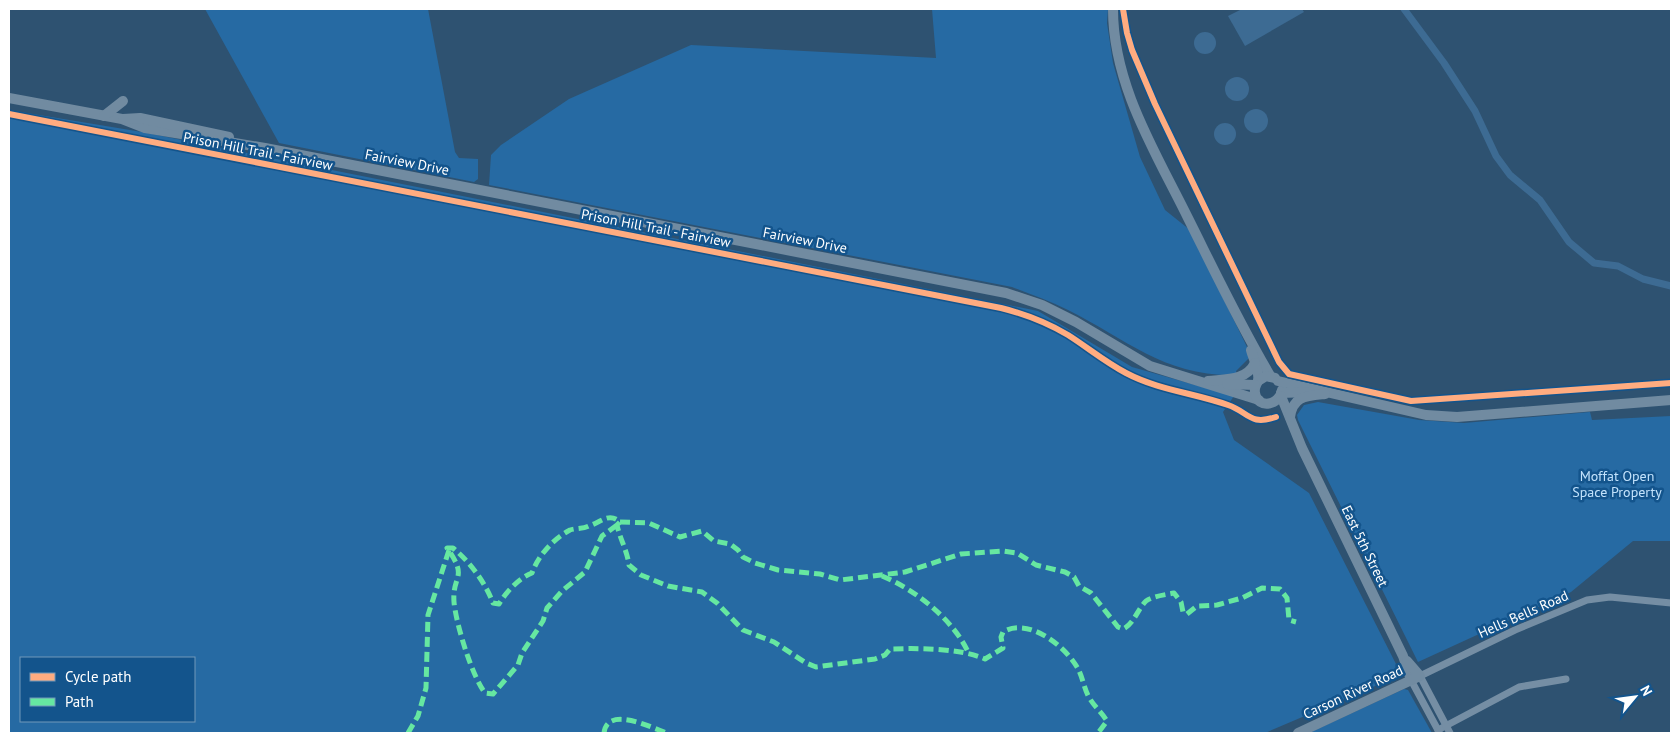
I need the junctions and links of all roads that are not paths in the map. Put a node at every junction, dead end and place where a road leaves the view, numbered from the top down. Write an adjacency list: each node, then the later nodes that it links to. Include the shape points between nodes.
1 (1113, 9): 5 (main road, via 1116,50 1136,112)
2 (9, 98): 4 (main road, Fairview Drive)
3 (123, 101): 4 (main road)
4 (104, 116): 8 (main road, Fairview Drive, via 141,118 236,138 265,148 1006,293 1042,305 1076,322 1150,366)
5 (1247, 336): 6 (main road); 7 (main road)
6 (1255, 363): 8 (main road, via 1249,373 1241,377); 9 (main road)
7 (1275, 379): 9 (main road, via 1264,377); 10 (main road); 11 (main road)
8 (1202, 382): 9 (main road, Fairview Drive); 12 (main road, Fairview Drive)
9 (1256, 383): 12 (main road)
10 (1330, 392): 11 (main road); 13 (main road, via 1426,415 1457,417); 15 (main road, via 1297,401 1292,406)
11 (1281, 395): 14 (main road); 15 (main road, East 5th Street)
12 (1258, 400): 14 (main road)
13 (1671, 400)
14 (1270, 404): 16 (main road, East 5th Street, via 1281,414)
15 (1290, 418): 16 (main road, East 5th Street)
16 (1302, 448): 18 (main road, East 5th Street)
17 (1671, 603): 18 (street, Hells Bells Road, via 1610,597 1588,600 1514,630)
18 (1415, 678): 20 (street, East 5th Street); 21 (street, East 5th Street); 22 (main road, Carson River Road)
19 (1566, 679): 20 (street, via 1519,687)
20 (1446, 726): 21 (street); 23 (street, East 5th Street)
21 (1439, 732)
22 (1298, 733)
23 (1450, 733)

